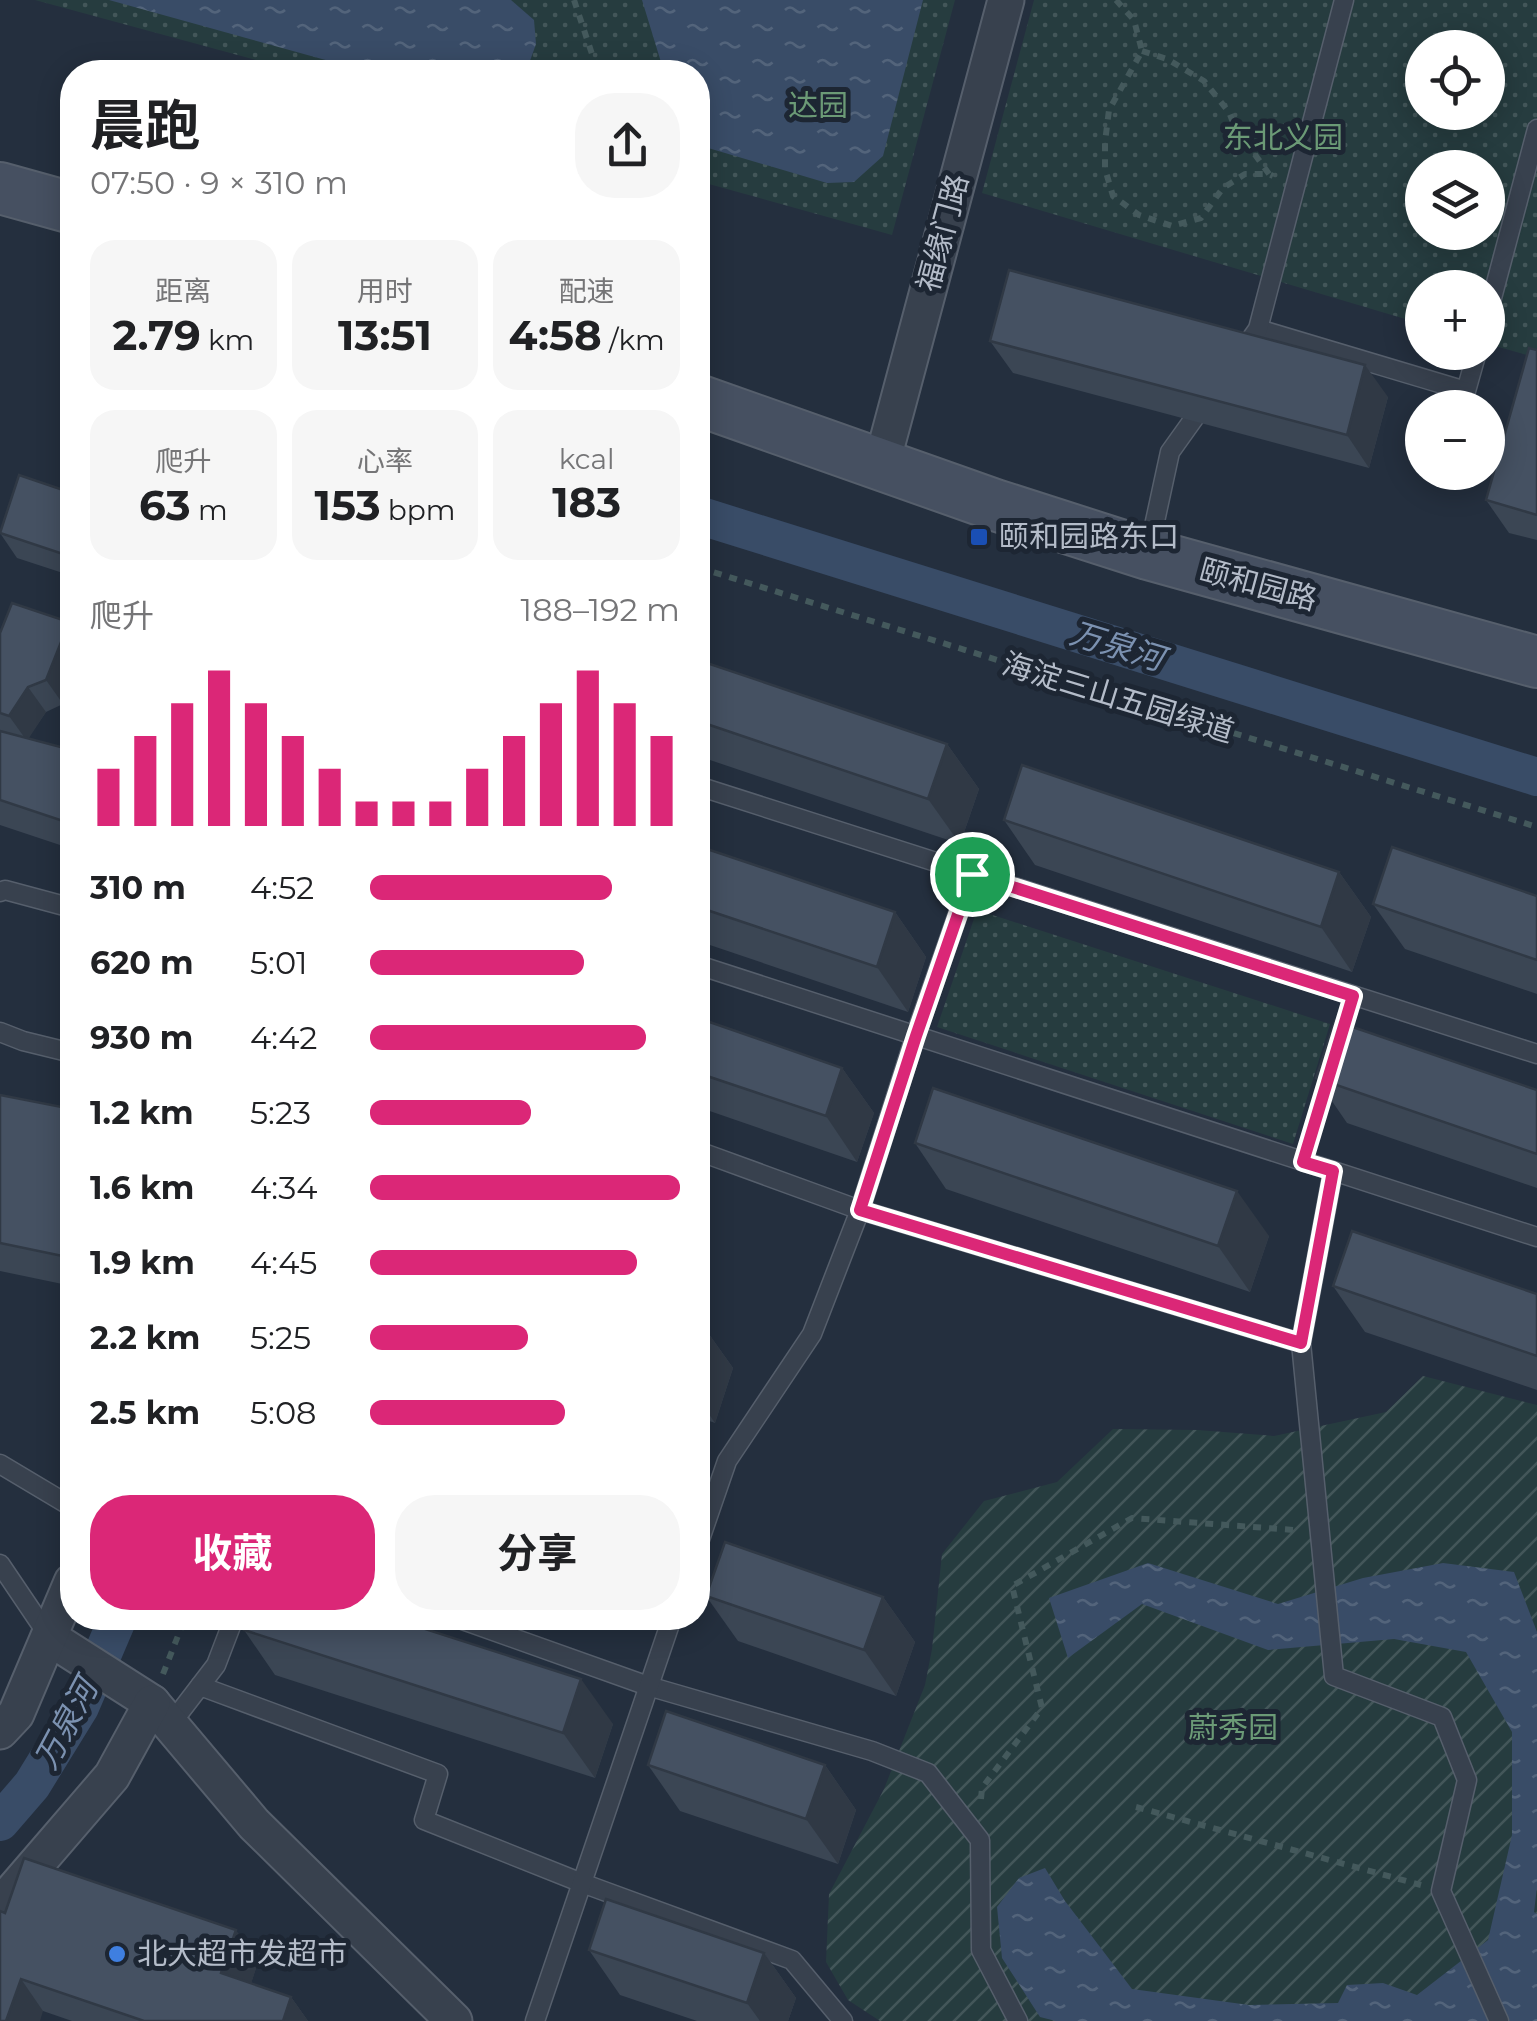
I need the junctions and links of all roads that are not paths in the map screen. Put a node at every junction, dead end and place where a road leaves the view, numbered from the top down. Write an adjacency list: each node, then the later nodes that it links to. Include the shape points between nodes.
1 (1006, 0): 10 (street, 福缘门路)
2 (1344, 0): 7 (lane)
3 (1537, 129): 6 (lane)
4 (0, 188): 5 (main road)
5 (60, 205)
6 (1499, 270)
7 (1258, 329): 8 (lane, via 1466,391); 11 (lane, via 1170,452)
8 (1472, 370)
9 (710, 404): 10 (main road, 颐和园路)
10 (881, 466): 11 (main road, 颐和园路)
11 (1148, 554): 12 (main road, 颐和园路)
12 (1537, 662)
13 (710, 790): 14 (lane)
14 (972, 874): 19 (lane); 21 (lane)
15 (0, 892): 16 (lane)
16 (60, 905)
17 (710, 969): 19 (lane)
18 (0, 1032): 20 (lane)
19 (916, 1036): 23 (lane); 24 (lane)
20 (60, 1050)
21 (1537, 1054)
22 (710, 1155): 24 (lane)
23 (1333, 1171): 25 (lane); 26 (lane)
24 (860, 1210): 26 (lane); 29 (lane, via 812,1334 727,1462)
25 (1537, 1237)
26 (1301, 1343): 48 (lane, via 1334,1676 1442,1717 1466,1780 1441,1891)
27 (0, 1464): 30 (lane)
28 (710, 1490): 29 (lane)
29 (716, 1492): 31 (lane)
30 (60, 1500)
31 (710, 1510)
32 (0, 1564): 37 (lane)
33 (60, 1613): 37 (street)
34 (229, 1630): 38 (lane)
35 (491, 1630): 39 (lane)
36 (668, 1630): 39 (lane)
37 (50, 1638): 40 (street); 41 (street, via 16,1714)
38 (200, 1686): 40 (lane); 42 (lane, via 438,1774 424,1820)
39 (648, 1686): 42 (lane); 47 (lane, via 872,1750 928,1774 980,1840 981,1950)
40 (161, 1714): 43 (street); 44 (street, via 254,1824)
41 (0, 1731)
42 (582, 1883): 45 (lane); 46 (lane, via 792,1960)
43 (0, 1906)
44 (454, 2021)
45 (534, 2021)
46 (844, 2021)
47 (1018, 2021)
48 (1499, 2021)

